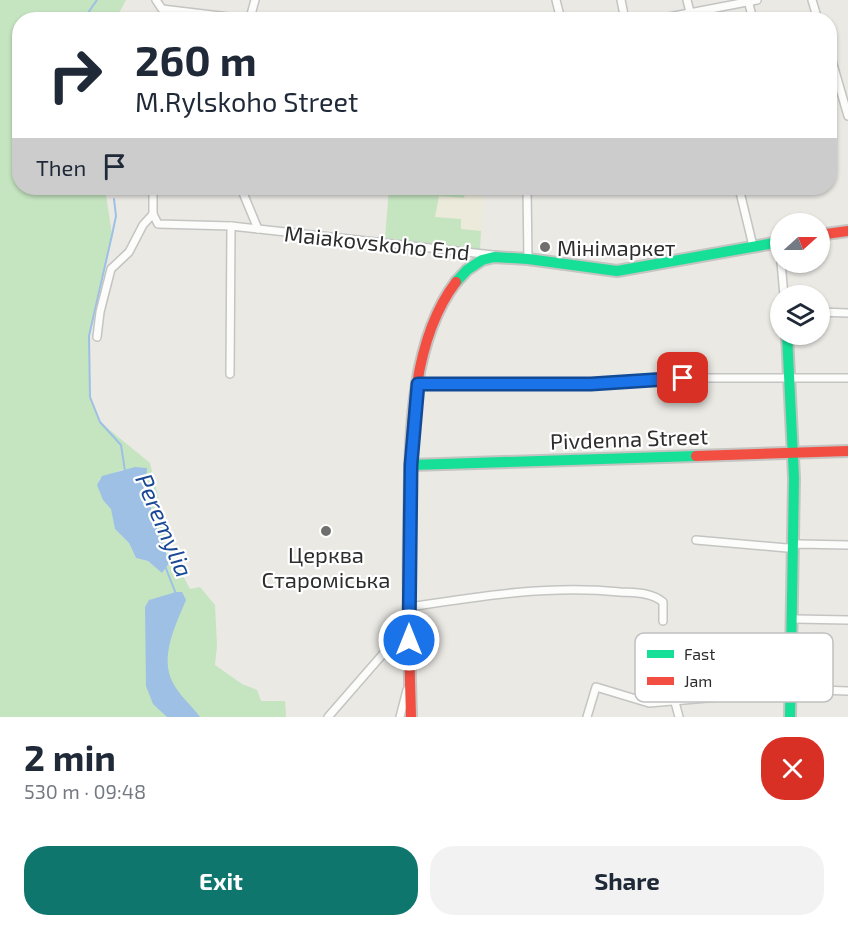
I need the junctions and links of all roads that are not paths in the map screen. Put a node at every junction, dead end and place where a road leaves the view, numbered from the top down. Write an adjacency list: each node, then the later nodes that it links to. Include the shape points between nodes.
1 (156, 0): 4 (street, via 162,9)
2 (757, 0): 3 (street)
3 (748, 1): 5 (street)
4 (189, 12)
5 (706, 12)
6 (837, 78): 7 (street)
7 (848, 116)
8 (153, 195): 12 (street)
9 (244, 195): 14 (street, Maiakovskoho End)
10 (527, 195): 20 (street)
11 (741, 195): 18 (street)
12 (153, 214): 13 (street, Maiakovskoho End, via 158,224); 23 (street, via 129,252 111,269)
13 (231, 226): 14 (street, Maiakovskoho End); 25 (street)
14 (258, 229): 19 (street, Maiakovskoho End)
15 (848, 231): 16 (street)
16 (830, 233)
17 (770, 243): 18 (street)
18 (753, 246): 20 (street, via 617,271)
19 (495, 255): 20 (street); 28 (street, via 464,271 450,289)
20 (528, 260)
21 (830, 312): 22 (street)
22 (848, 313)
23 (97, 337)
24 (788, 345): 27 (street)
25 (230, 374)
26 (848, 378): 27 (street)
27 (791, 379): 28 (street); 29 (street)
28 (418, 384): 31 (street)
29 (793, 451): 30 (street, Pivdenna Street); 31 (street, Pivdenna Street); 33 (street)
30 (848, 451)
31 (411, 465): 35 (street)
32 (696, 540): 33 (street, via 787,548)
33 (794, 545): 34 (street); 36 (street)
34 (848, 545)
35 (409, 607): 38 (street, via 520,591 599,590 655,595 663,602); 39 (street)
36 (795, 619): 37 (street); 40 (street)
37 (848, 620)
38 (663, 621)
39 (409, 624): 41 (street); 48 (street)
40 (794, 633)
41 (410, 673): 49 (street); 50 (street)
42 (848, 691): 43 (street)
43 (833, 692)
44 (635, 701): 51 (street, via 596,687)
45 (639, 702): 46 (street)
46 (675, 702): 52 (street)
47 (791, 702): 53 (street)
48 (328, 717)
49 (400, 717)
50 (411, 717)
51 (587, 717)
52 (679, 717)
53 (790, 717)

